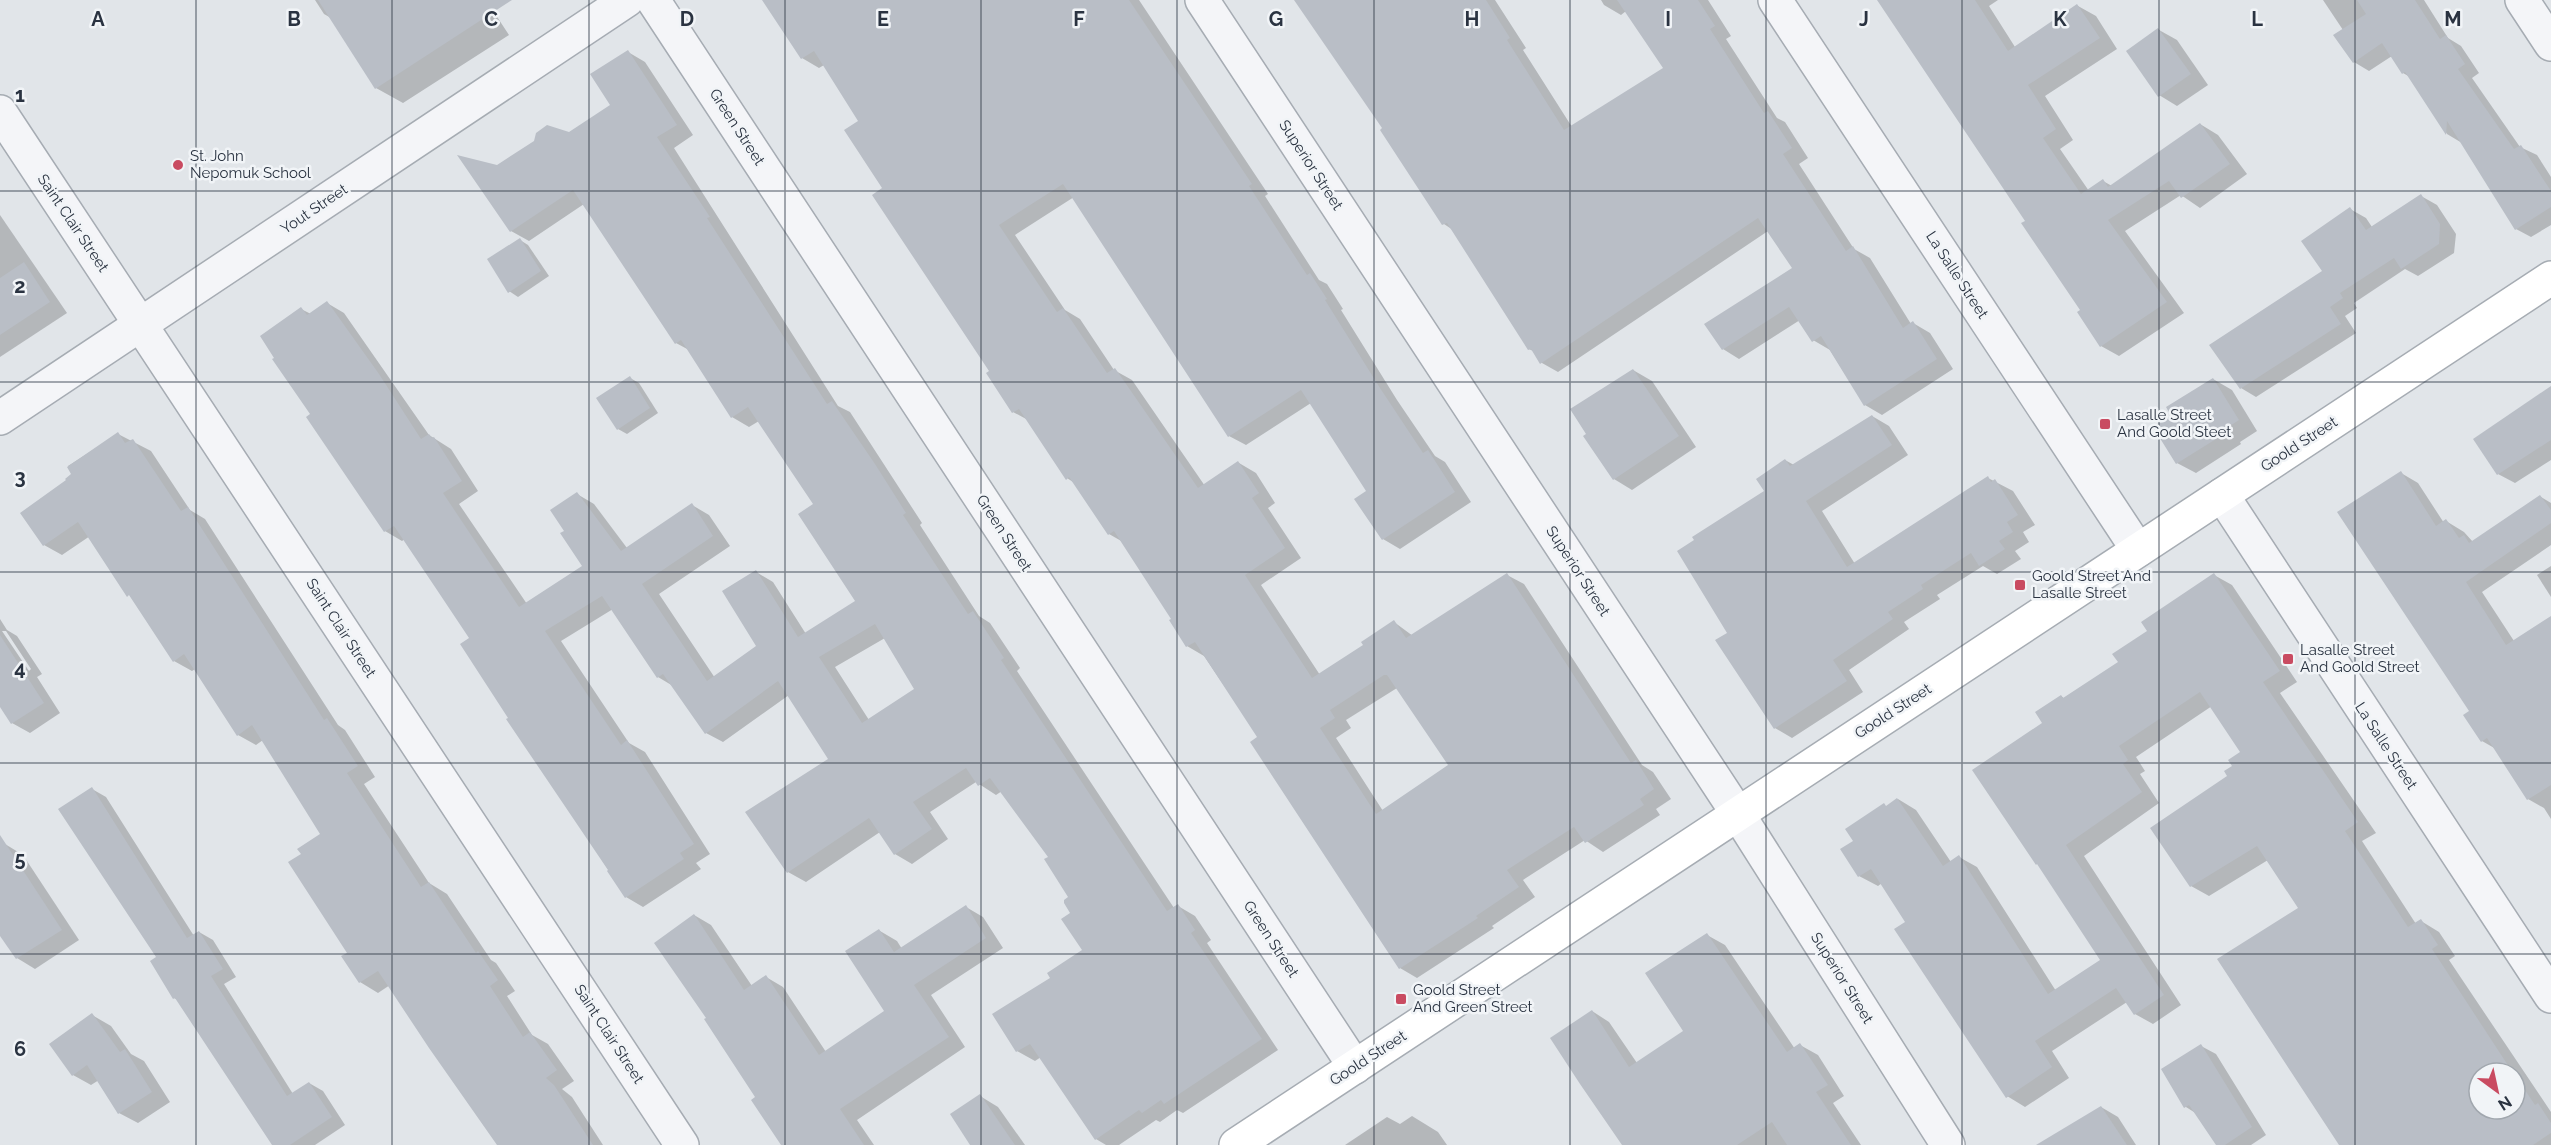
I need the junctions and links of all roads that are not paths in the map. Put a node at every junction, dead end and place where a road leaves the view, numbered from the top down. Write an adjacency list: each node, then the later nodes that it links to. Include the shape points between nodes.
1 (627, 0): 9 (street, Yout Street)
2 (653, 0): 15 (street, Green Street)
3 (1202, 0): 13 (street, Superior Street)
4 (1775, 0): 12 (street, La Salle Street)
5 (2522, 0): 6 (street)
6 (2551, 44)
7 (0, 112): 9 (street, Saint Clair Street)
8 (2551, 278): 11 (street, Goold Street)
9 (141, 324): 10 (street, Yout Street); 16 (street, Saint Clair Street)
10 (0, 418)
11 (2222, 495): 12 (street, Goold Street); 14 (street, La Salle Street)
12 (2138, 550): 13 (street, Goold Street)
13 (1738, 814): 15 (street, Goold Street); 18 (street, Superior Street)
14 (2551, 996)
15 (1355, 1067): 17 (street, Goold Street)
16 (682, 1145)
17 (1236, 1145)
18 (1948, 1145)

